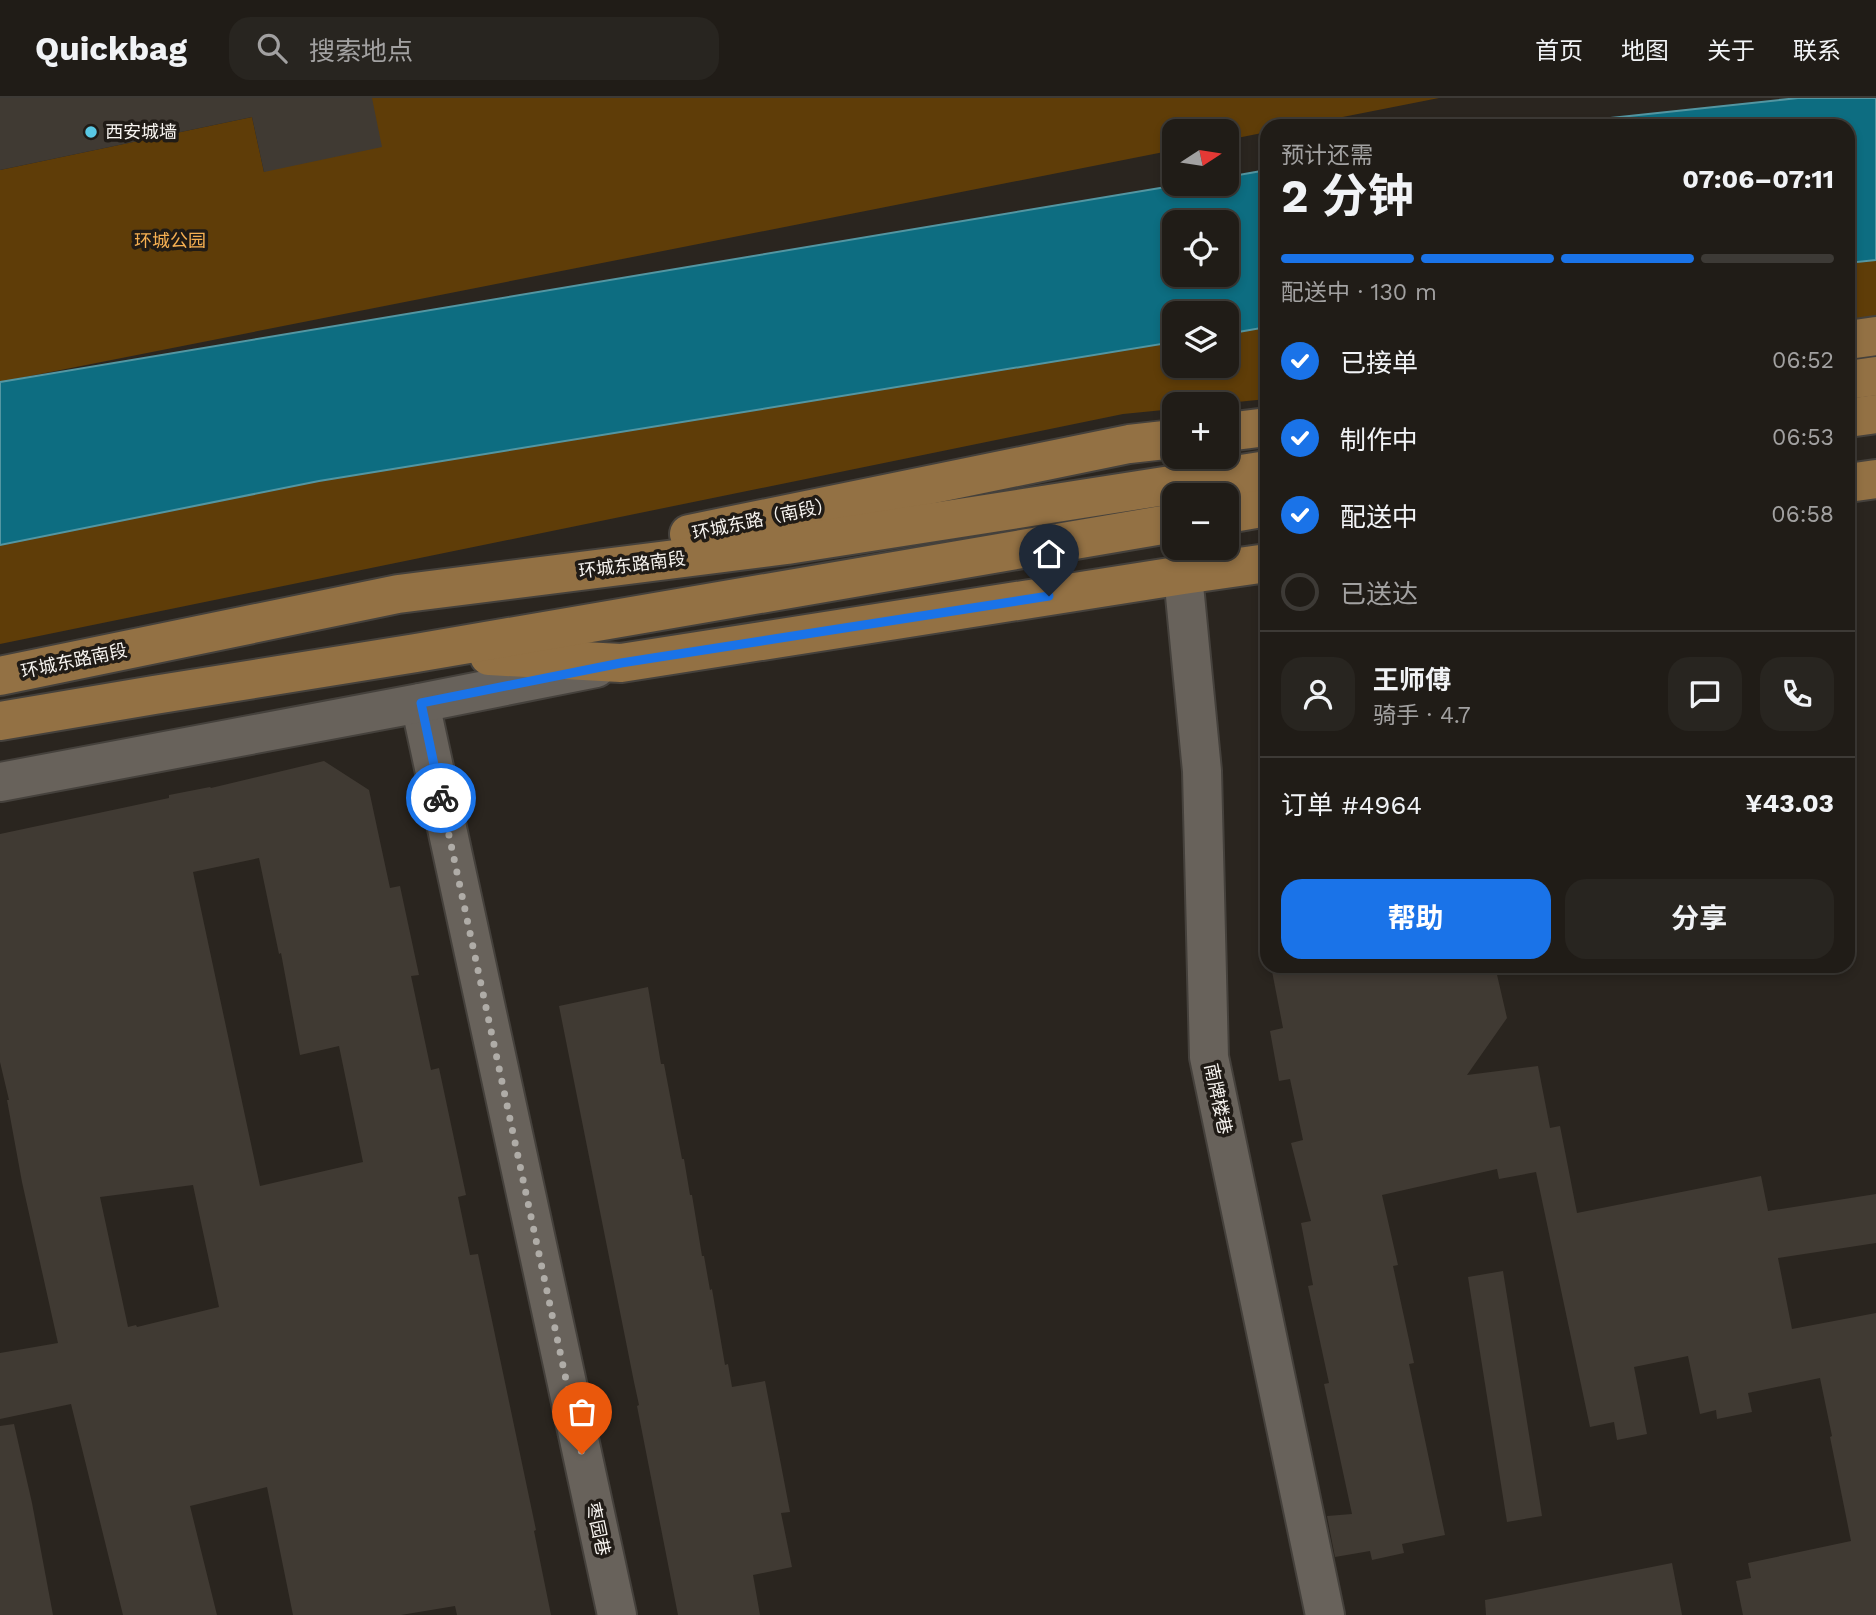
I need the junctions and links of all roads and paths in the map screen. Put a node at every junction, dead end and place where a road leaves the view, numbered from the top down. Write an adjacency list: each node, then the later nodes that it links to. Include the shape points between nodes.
1 (1876, 336): 2 (main road)
2 (1855, 339)
3 (1876, 376): 4 (main road)
4 (1855, 379)
5 (1876, 414): 6 (main road)
6 (1855, 417)
7 (1260, 427): 8 (main road)
8 (1239, 430)
9 (1162, 440): 18 (main road, 环城东路（南段）)
10 (1260, 471): 18 (main road, 环城东路南段, via 787,545)
11 (1876, 479): 12 (main road)
12 (1855, 482)
13 (1260, 509): 14 (main road)
14 (1239, 512)
15 (1162, 525): 19 (main road)
16 (1260, 564): 17 (main road)
17 (1183, 575): 20 (main road); 26 (street, 南牌楼巷, via 1202,771 1209,1057)
18 (398, 594): 21 (main road, 环城东路南段)
19 (416, 653): 20 (main road); 23 (main road)
20 (621, 663): 22 (street)
21 (0, 676)
22 (421, 703): 24 (street); 25 (street, 枣园巷)
23 (0, 721)
24 (0, 782)
25 (617, 1615)
26 (1325, 1615)

